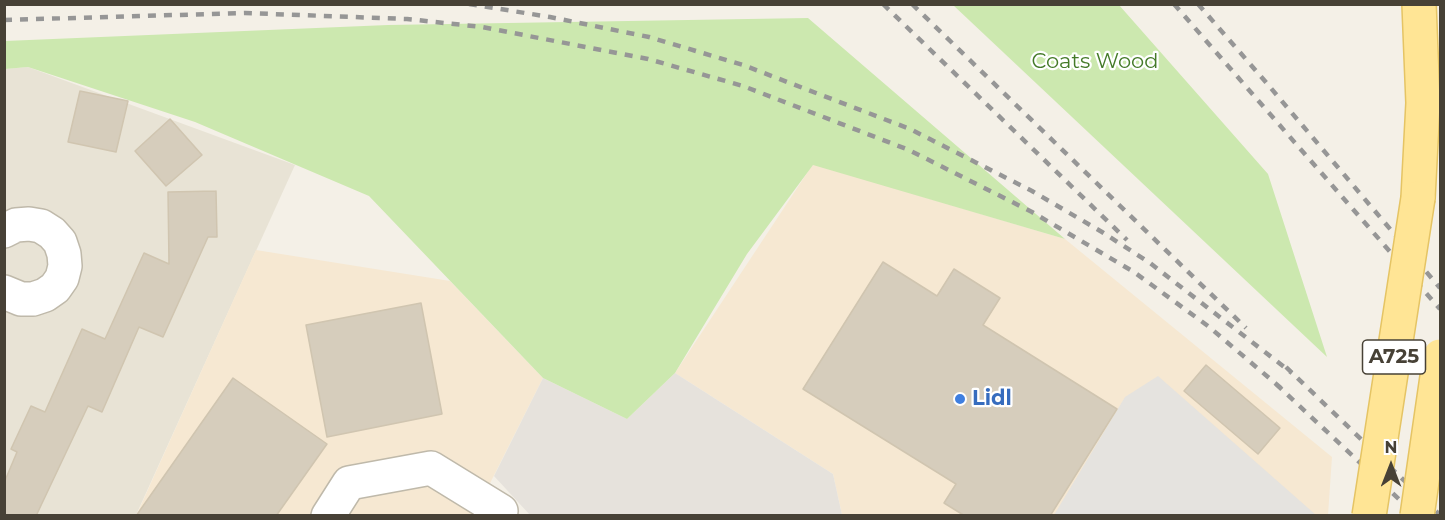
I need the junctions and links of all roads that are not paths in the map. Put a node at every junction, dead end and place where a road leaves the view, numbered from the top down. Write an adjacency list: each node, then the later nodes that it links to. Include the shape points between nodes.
1 (1419, 4): 7 (main road, A725, bridge, via 1423,103 1418,198)
2 (4, 231): 3 (street, via 16,225 41,226 60,242 65,266 62,278 45,296)
3 (6, 298)
4 (1440, 356): 8 (main road, A725, bridge)
5 (328, 516): 6 (street, via 349,483 431,468 501,511)
6 (499, 516)
7 (1369, 516)
8 (1417, 516)

